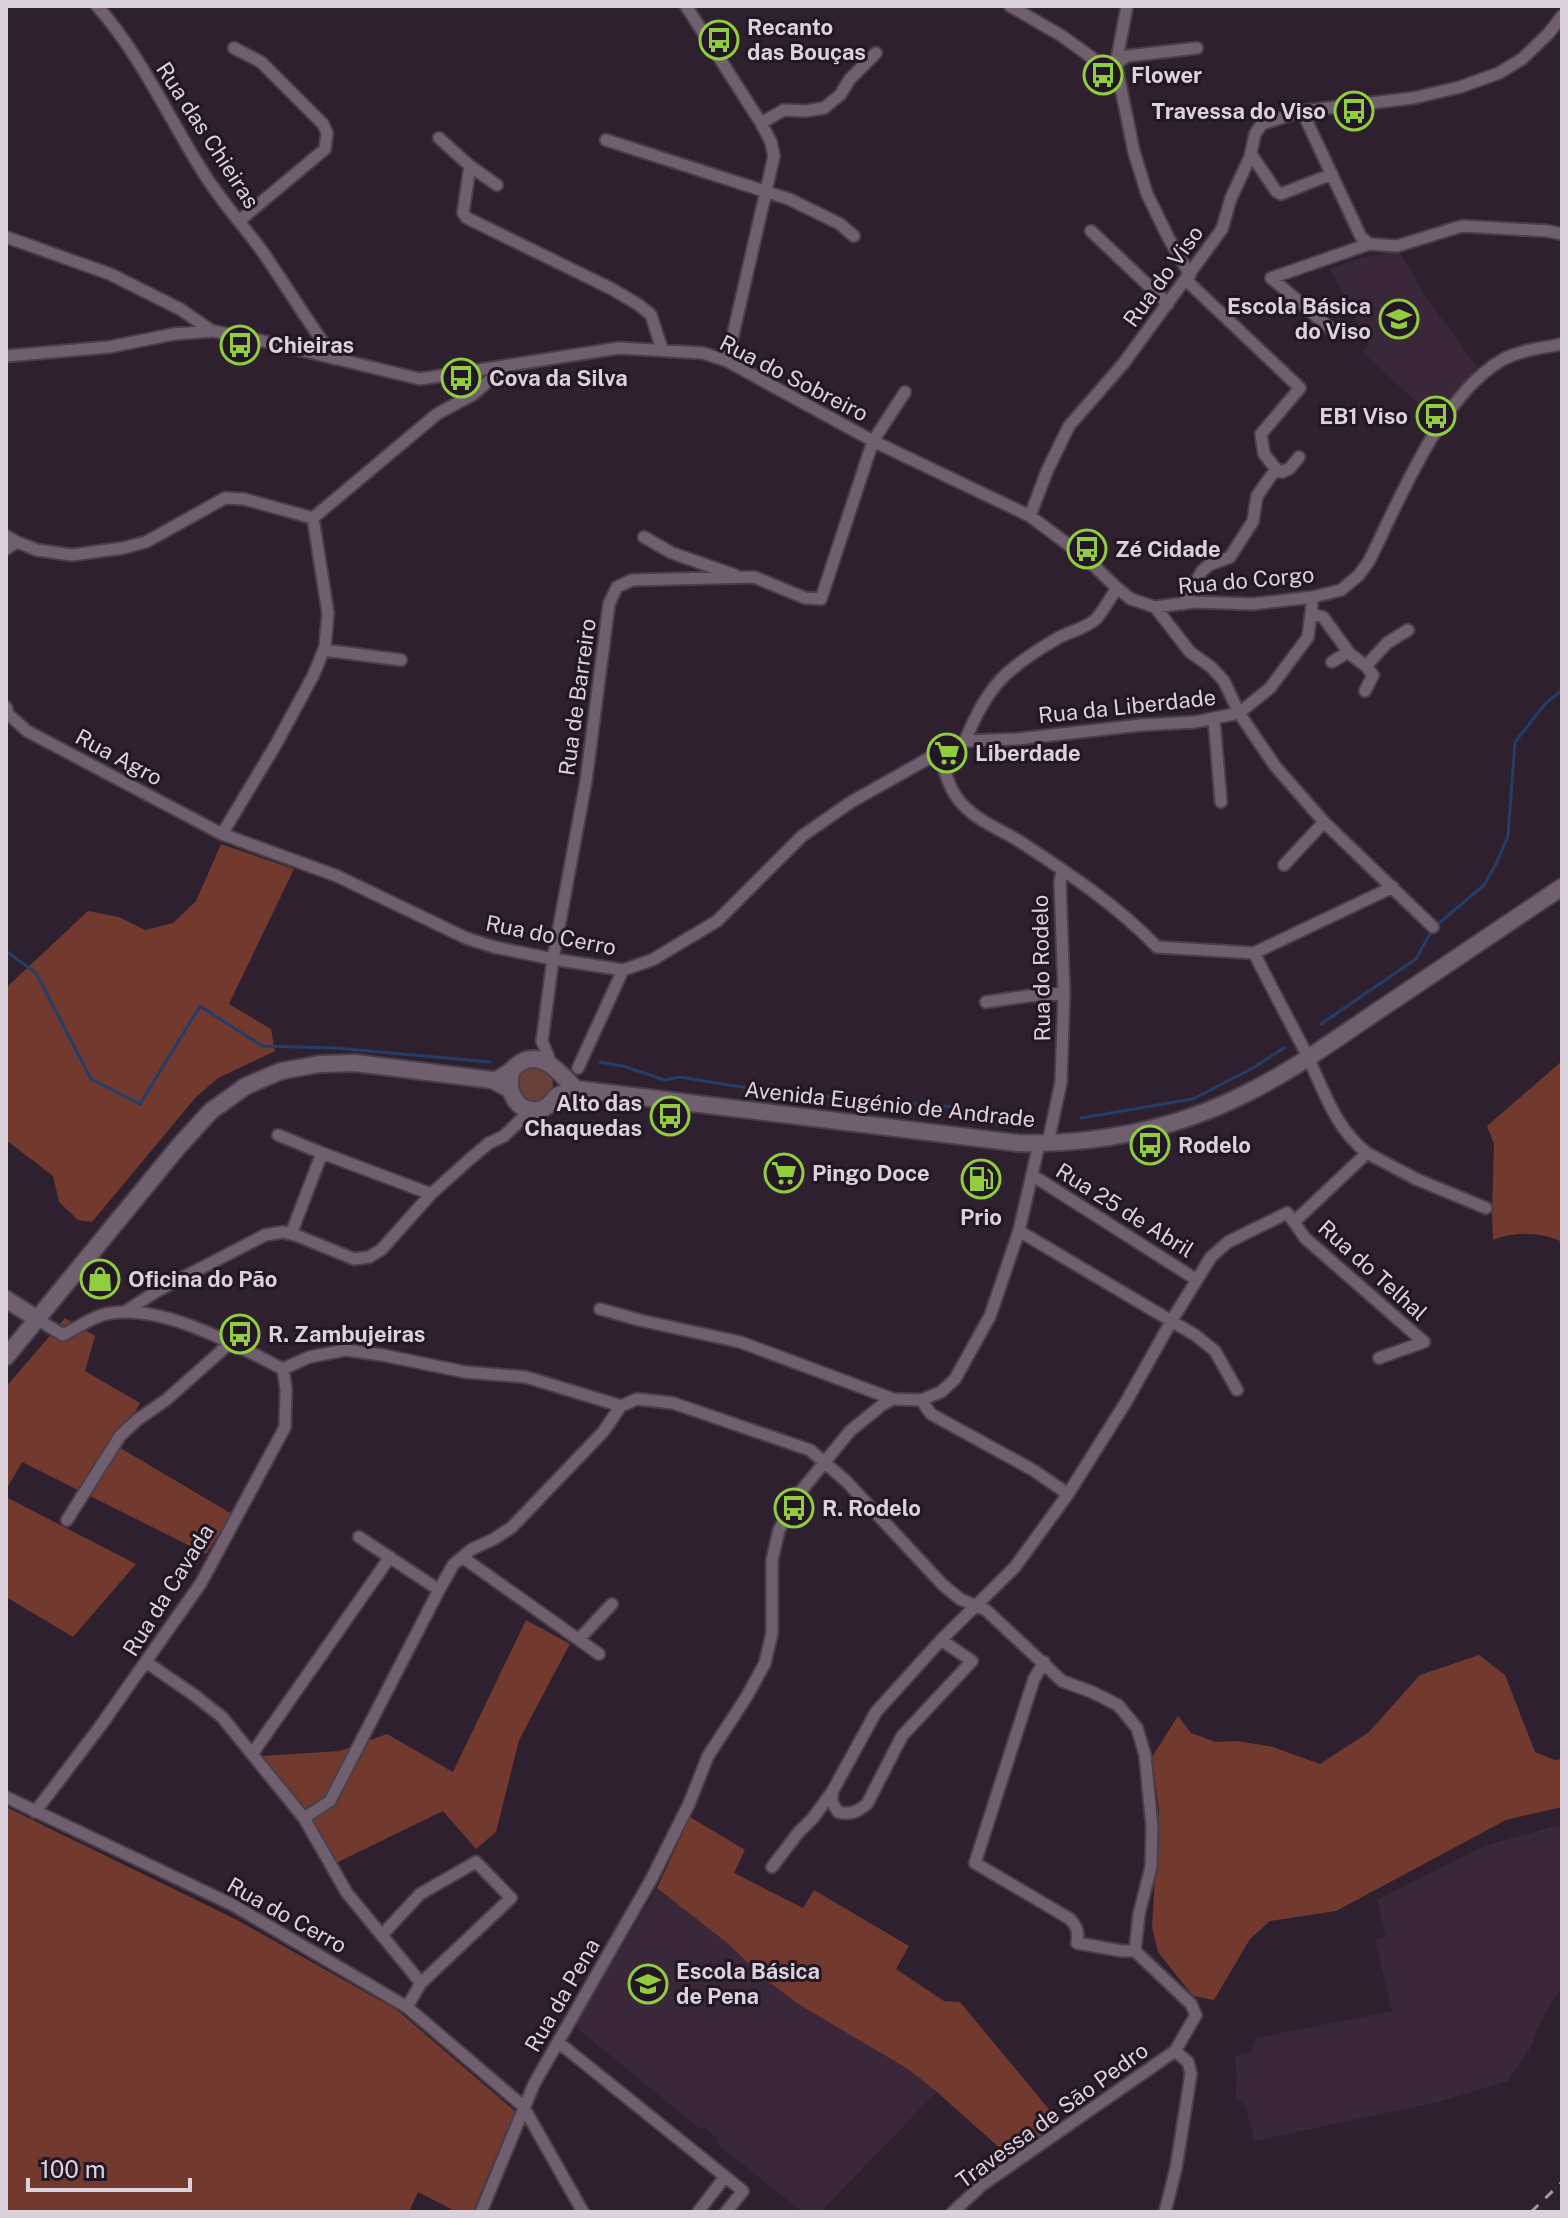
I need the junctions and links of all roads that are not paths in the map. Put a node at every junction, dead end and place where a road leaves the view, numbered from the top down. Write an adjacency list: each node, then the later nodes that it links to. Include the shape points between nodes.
1 (97, 6): 19 (street, Rua das Chieiras)
2 (686, 6): 11 (street)
3 (1010, 6): 9 (street, via 1095,60)
4 (1127, 6): 9 (street)
5 (1562, 16): 10 (street, Rua do Viso, via 1522,59 1499,73 1413,98)
6 (234, 48): 19 (street, via 261,62 327,133 325,149)
7 (1197, 48): 9 (street, via 1127,56)
8 (876, 53): 11 (street, via 824,108 784,110)
9 (1116, 64): 25 (street, via 1147,194)
10 (1302, 111): 14 (street, Rua do Viso, via 1262,124); 16 (street)
11 (761, 123): 18 (street, via 774,156)
12 (439, 138): 15 (street)
13 (606, 140): 18 (street)
14 (1251, 154): 16 (street, via 1281,194); 25 (street, Rua do Viso, via 1222,229)
15 (470, 166): 17 (street); 32 (street, via 463,213 467,218 639,305 651,315)
16 (1332, 174): 24 (street)
17 (497, 185)
18 (765, 192): 22 (street, via 840,224); 35 (street)
19 (239, 221): 27 (street, Rua das Chieiras)
20 (1091, 231): 26 (street)
21 (1562, 234): 24 (street, via 1462,226 1397,246)
22 (854, 236)
23 (6, 237): 29 (street, via 110,274)
24 (1369, 244): 28 (street, via 1271,278)
25 (1188, 278): 26 (street, Rua do Viso); 40 (street, via 1300,388 1261,434 1264,454)
26 (1168, 304): 41 (street, Rua do Viso, via 1069,426)
27 (311, 326): 31 (street); 34 (street, Rua das Chieiras)
28 (1331, 329)
29 (213, 331): 31 (street, Rua do Sobreiro); 33 (street)
30 (1562, 344): 48 (street, Rua do Corgo, via 1504,359 1481,375 1430,440 1359,575 1341,590)
31 (295, 349): 34 (street, Rua do Sobreiro)
32 (662, 349): 35 (street, Rua do Sobreiro); 36 (street, Rua do Sobreiro, via 619,348)
33 (6, 356)
34 (335, 359): 36 (street, Rua do Sobreiro, via 420,379)
35 (727, 361): 38 (street, Rua do Sobreiro)
36 (505, 367): 42 (street, via 474,394 437,414)
37 (905, 392): 38 (street)
38 (873, 441): 41 (street, Rua do Sobreiro); 46 (street, Rua de Barreiro, via 821,599)
39 (1299, 457): 40 (street, via 1290,468)
40 (1276, 469): 49 (street, via 1257,496 1253,521 1230,557 1202,571)
41 (1030, 516): 47 (street, Rua do Corgo)
42 (313, 518): 44 (street, via 225,498 146,542 123,548 72,555 37,550); 53 (street, via 328,613)
43 (644, 537): 46 (street)
44 (11, 539): 45 (street)
45 (6, 549)
46 (739, 577): 73 (street, Rua de Barreiro, via 632,580 617,587 609,604 586,781)
47 (1117, 588): 50 (street, Rua do Corgo); 62 (street, via 1096,618 1037,650 993,686)
48 (1313, 597): 49 (street, Rua do Corgo); 51 (street)
49 (1183, 604): 50 (street, Rua do Corgo)
50 (1155, 607): 60 (street, via 1190,652 1224,681)
51 (1311, 614): 54 (street, via 1323,617); 60 (street, Rua da Liberdade, via 1308,637 1270,688)
52 (1408, 630): 57 (street)
53 (324, 650): 55 (street); 66 (street)
54 (1348, 652): 56 (street); 57 (street)
55 (401, 660)
56 (1332, 662)
57 (1366, 666): 58 (street, via 1373,675)
58 (1365, 691)
59 (6, 707): 66 (street, Rua Agro, via 27,731)
60 (1239, 713): 61 (street, Rua da Liberdade); 65 (street, via 1275,766)
61 (1214, 719): 62 (street, Rua da Liberdade); 64 (street)
62 (965, 741): 63 (street, Rua do Cerro)
63 (940, 753): 68 (street, Rua do Rodelo, via 957,798 977,818); 74 (street, Rua do Cerro, via 802,836 717,921 652,960)
64 (1221, 802)
65 (1324, 822): 67 (street); 69 (street)
66 (222, 834): 73 (street, Rua do Cerro, via 337,876 466,938)
67 (1284, 865)
68 (1062, 871): 72 (street, via 1106,900 1157,947); 75 (street, Rua do Rodelo)
69 (1393, 887): 71 (street); 72 (street)
70 (1562, 887): 78 (main road, Avenida Eugénio de Andrade)
71 (1433, 927)
72 (1254, 953): 78 (street)
73 (553, 959): 74 (street, Rua do Cerro); 77 (street, Rua de Barreiro)
74 (623, 970): 79 (street)
75 (1064, 993): 76 (street); 85 (street, Rua do Rodelo, via 1061,1082)
76 (986, 1002)
77 (542, 1041): 80 (street, Rua de Barreiro); 81 (street)
78 (1308, 1058): 85 (main road, Avenida Eugénio de Andrade, via 1203,1113 1141,1131); 87 (street, via 1329,1107)
79 (578, 1068)
80 (555, 1069): 81 (main road, via 538,1059); 82 (main road); 83 (main road)
81 (518, 1087): 83 (main road, Avenida Eugénio de Andrade, via 547,1107); 89 (street, via 515,1126); 98 (main road, via 355,1063 281,1071 246,1086 211,1111 179,1146)
82 (576, 1089): 83 (main road, Avenida Eugénio de Andrade); 85 (main road, Avenida Eugénio de Andrade)
83 (558, 1096)
84 (278, 1135): 86 (street)
85 (1044, 1143): 88 (street, Rua do Rodelo)
86 (322, 1153): 89 (street); 93 (street)
87 (1367, 1153): 90 (street); 91 (street, Rua do Telhal)
88 (1032, 1175): 92 (street, Rua do Rodelo); 94 (street, Rua 25 de Abril)
89 (431, 1194): 93 (street, via 369,1257 354,1259)
90 (1486, 1208)
91 (1294, 1222): 94 (street, via 1287,1213 1228,1242); 102 (street, Rua do Telhal, via 1305,1238 1424,1342)
92 (1019, 1231): 99 (street); 106 (street, Rua do Rodelo, via 990,1316 969,1357 941,1392)
93 (291, 1234): 97 (street, via 265,1235)
94 (1197, 1280): 99 (street, Rua 25 de Abril)
95 (6, 1299): 98 (main road)
96 (600, 1309): 105 (street, via 740,1342)
97 (126, 1311): 98 (street, via 100,1315 63,1335); 100 (street, via 196,1327)
98 (37, 1319): 101 (main road)
99 (1172, 1320): 104 (street, via 1215,1351); 109 (street, Rua 25 de Abril)
100 (230, 1343): 103 (street); 110 (street, via 120,1436)
101 (6, 1357)
102 (1379, 1358)
103 (283, 1369): 107 (street, via 346,1350 465,1372 526,1377); 120 (street, Rua da Cavada, via 285,1427 201,1583)
104 (1237, 1390)
105 (893, 1399): 106 (street); 108 (street, via 850,1431)
106 (921, 1400): 109 (street, via 931,1414)
107 (621, 1406): 108 (street, via 637,1399 673,1403 810,1450); 113 (street, via 603,1432 512,1527)
108 (825, 1462): 116 (street, via 943,1585); 132 (street, Rua da Pena, via 797,1496 779,1530 765,1663 708,1756 652,1878)
109 (1068, 1494): 116 (street, Rua 25 de Abril, via 1015,1567)
110 (67, 1520)
111 (359, 1537): 112 (street)
112 (390, 1557): 114 (street); 122 (street)
113 (462, 1557): 114 (street); 117 (street)
114 (439, 1590): 126 (street, via 330,1801)
115 (612, 1604): 117 (street)
116 (976, 1606): 118 (street, Rua 25 de Abril); 121 (street)
117 (579, 1639): 119 (street)
118 (941, 1640): 123 (street, Rua 25 de Abril, via 876,1712); 123 (street, via 972,1661 902,1736 867,1804 849,1815 838,1812)
119 (599, 1654)
120 (146, 1662): 122 (street, via 222,1717); 125 (street, Rua da Cavada)
121 (1044, 1662): 129 (street, via 1062,1681 1118,1705 1137,1728 1152,1827 1151,1867); 129 (street, via 975,1863 1070,1919 1077,1926 1077,1943)
122 (252, 1754): 126 (street)
123 (832, 1792): 127 (street, Rua 25 de Abril)
124 (6, 1797): 125 (street, Rua do Cerro)
125 (35, 1812): 131 (street, Rua do Cerro, via 233,1905)
126 (304, 1818): 128 (street, via 347,1893)
127 (772, 1867)
128 (382, 1935): 130 (street); 130 (street, via 420,1894 476,1862 511,1898)
129 (1135, 1951): 133 (street, via 1196,2015)
130 (421, 1983): 131 (street)
131 (407, 2007): 134 (street, Rua do Cerro)
132 (558, 2042): 134 (street, Rua da Pena); 135 (street)
133 (1175, 2051): 140 (street, Travessa de São Pedro, via 982,2185); 141 (street, via 1188,2062 1191,2074)
134 (523, 2106): 136 (street, Rua da Pena); 137 (street)
135 (725, 2177): 138 (street); 139 (street, via 743,2191)
136 (481, 2212)
137 (583, 2212)
138 (698, 2212)
139 (726, 2212)
140 (953, 2212)
141 (1165, 2212)

